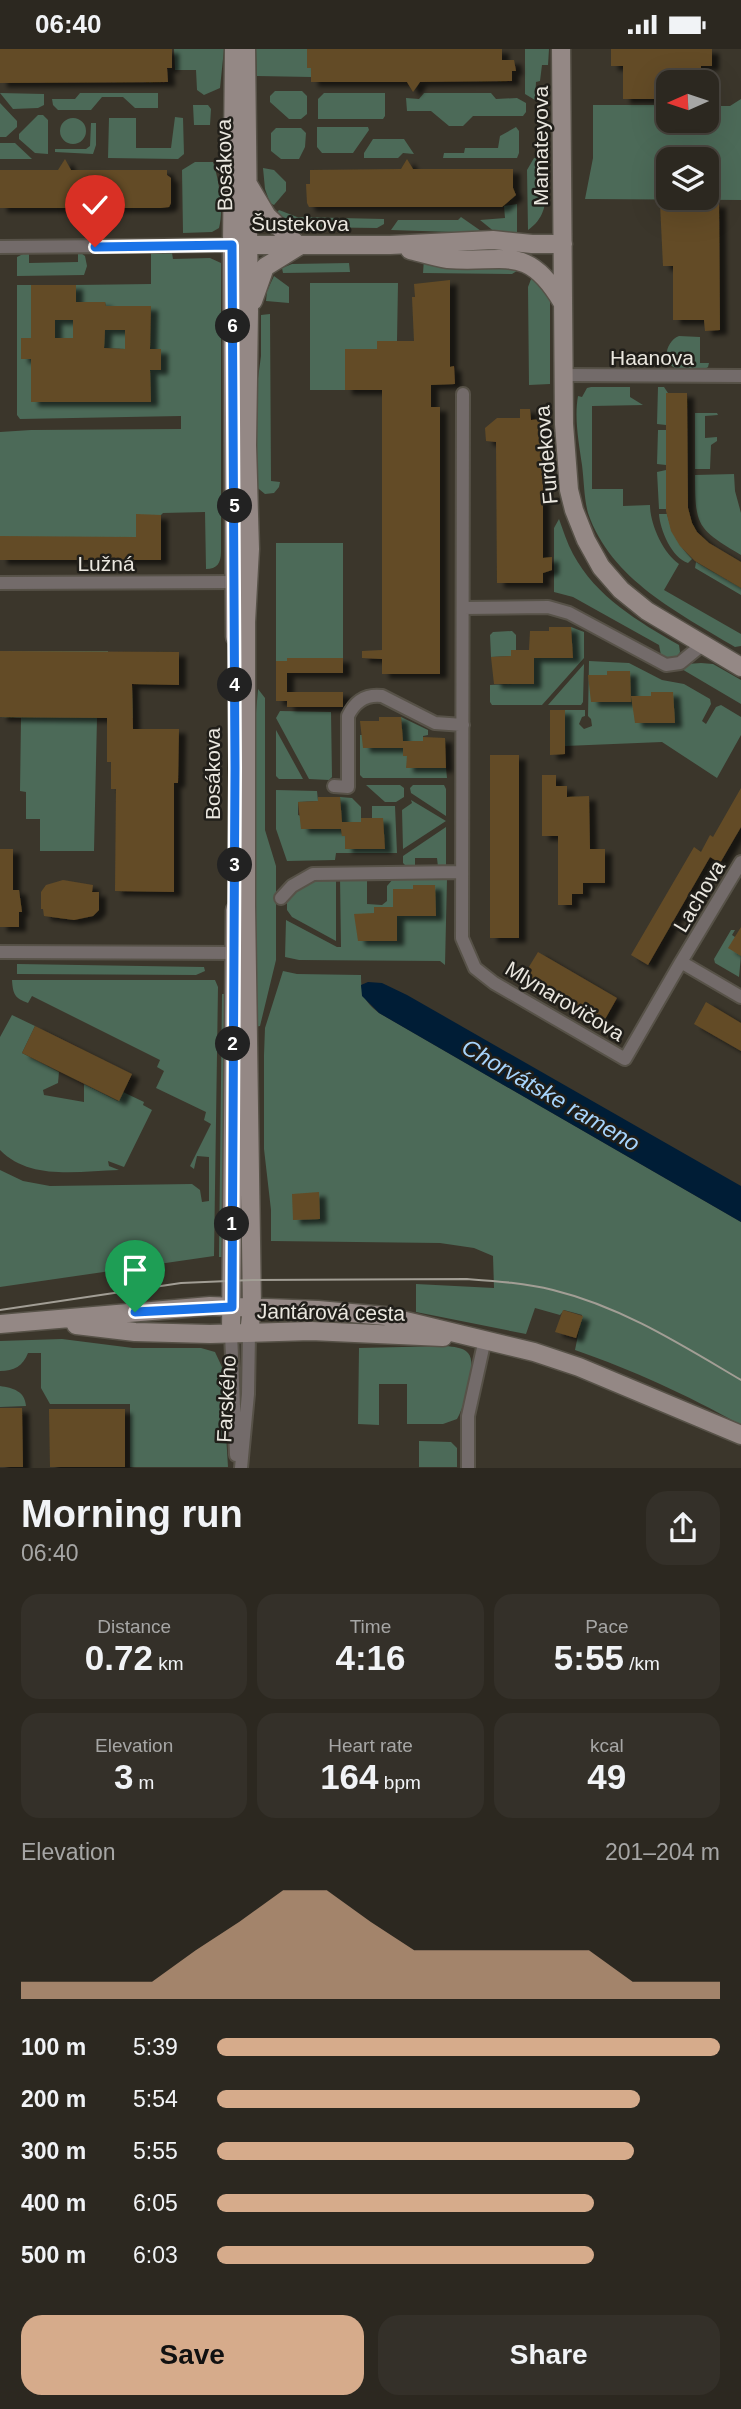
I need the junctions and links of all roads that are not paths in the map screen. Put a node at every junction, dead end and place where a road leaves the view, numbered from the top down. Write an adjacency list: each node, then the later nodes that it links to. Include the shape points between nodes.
1 (233, 49): 7 (street, Bosákova)
2 (246, 49): 4 (street, Bosákova)
3 (561, 49): 6 (street, Mamateyova)
4 (247, 183): 7 (street, Bosákova); 9 (street, via 267,216)
5 (532, 244): 6 (street, Šustekova); 8 (street, Šustekova, via 493,240); 11 (street)
6 (563, 244): 12 (street, Furdekova)
7 (240, 245): 9 (street, Šustekova); 10 (street, Šustekova); 13 (street, Bosákova); 18 (street, Bosákova)
8 (390, 245): 9 (street, Šustekova); 11 (street, Šustekova, via 447,258)
9 (299, 246): 13 (street, via 265,267)
10 (0, 247)
11 (513, 258): 12 (street, via 552,284)
12 (563, 304): 14 (street, Furdekova)
13 (249, 311): 18 (street, Bosákova)
14 (563, 375): 15 (street, Haanova); 22 (street, Furdekova, via 569,490 586,540 621,590)
15 (741, 376)
16 (463, 394): 20 (street, Mlynarovičova)
17 (213, 582): 18 (street, Lužná); 19 (street, Lužná); 21 (street)
18 (242, 582): 21 (street, Bosákova); 30 (street, Bosákova, via 246,622)
19 (0, 583)
20 (463, 608): 22 (street, via 548,607 569,613 666,665 680,663); 24 (street, Mlynarovičova)
21 (235, 611): 30 (street, Bosákova)
22 (702, 645): 23 (street, Furdekova)
23 (741, 667)
24 (463, 725): 25 (street, via 435,723 382,696 365,697 348,716 348,787); 27 (street, Mlynarovičova)
25 (334, 786)
26 (741, 862): 31 (street, Lachova)
27 (462, 872): 28 (street, via 313,874); 31 (street, Mlynarovičova, via 461,938 475,968 625,1059)
28 (281, 898)
29 (0, 952): 30 (street)
30 (240, 953): 33 (street, Bosákova); 34 (street, Bosákova)
31 (681, 962): 32 (street, Lachova)
32 (741, 997)
33 (232, 1307): 34 (street, Jantárová cesta); 35 (street, Jantárová cesta); 37 (street, Bosákova)
34 (252, 1308): 37 (street, Bosákova); 38 (street, Jantárová cesta, via 385,1316)
35 (51, 1321): 36 (street, Jantárová cesta); 37 (street, Jantárová cesta, via 135,1332)
36 (0, 1324)
37 (240, 1333): 38 (street, Jantárová cesta, via 311,1331); 40 (street, Farského, via 248,1395)
38 (485, 1339): 39 (street, Jantárová cesta, via 579,1367); 41 (street, via 468,1416)
39 (741, 1435)
40 (239, 1468)
41 (468, 1468)

